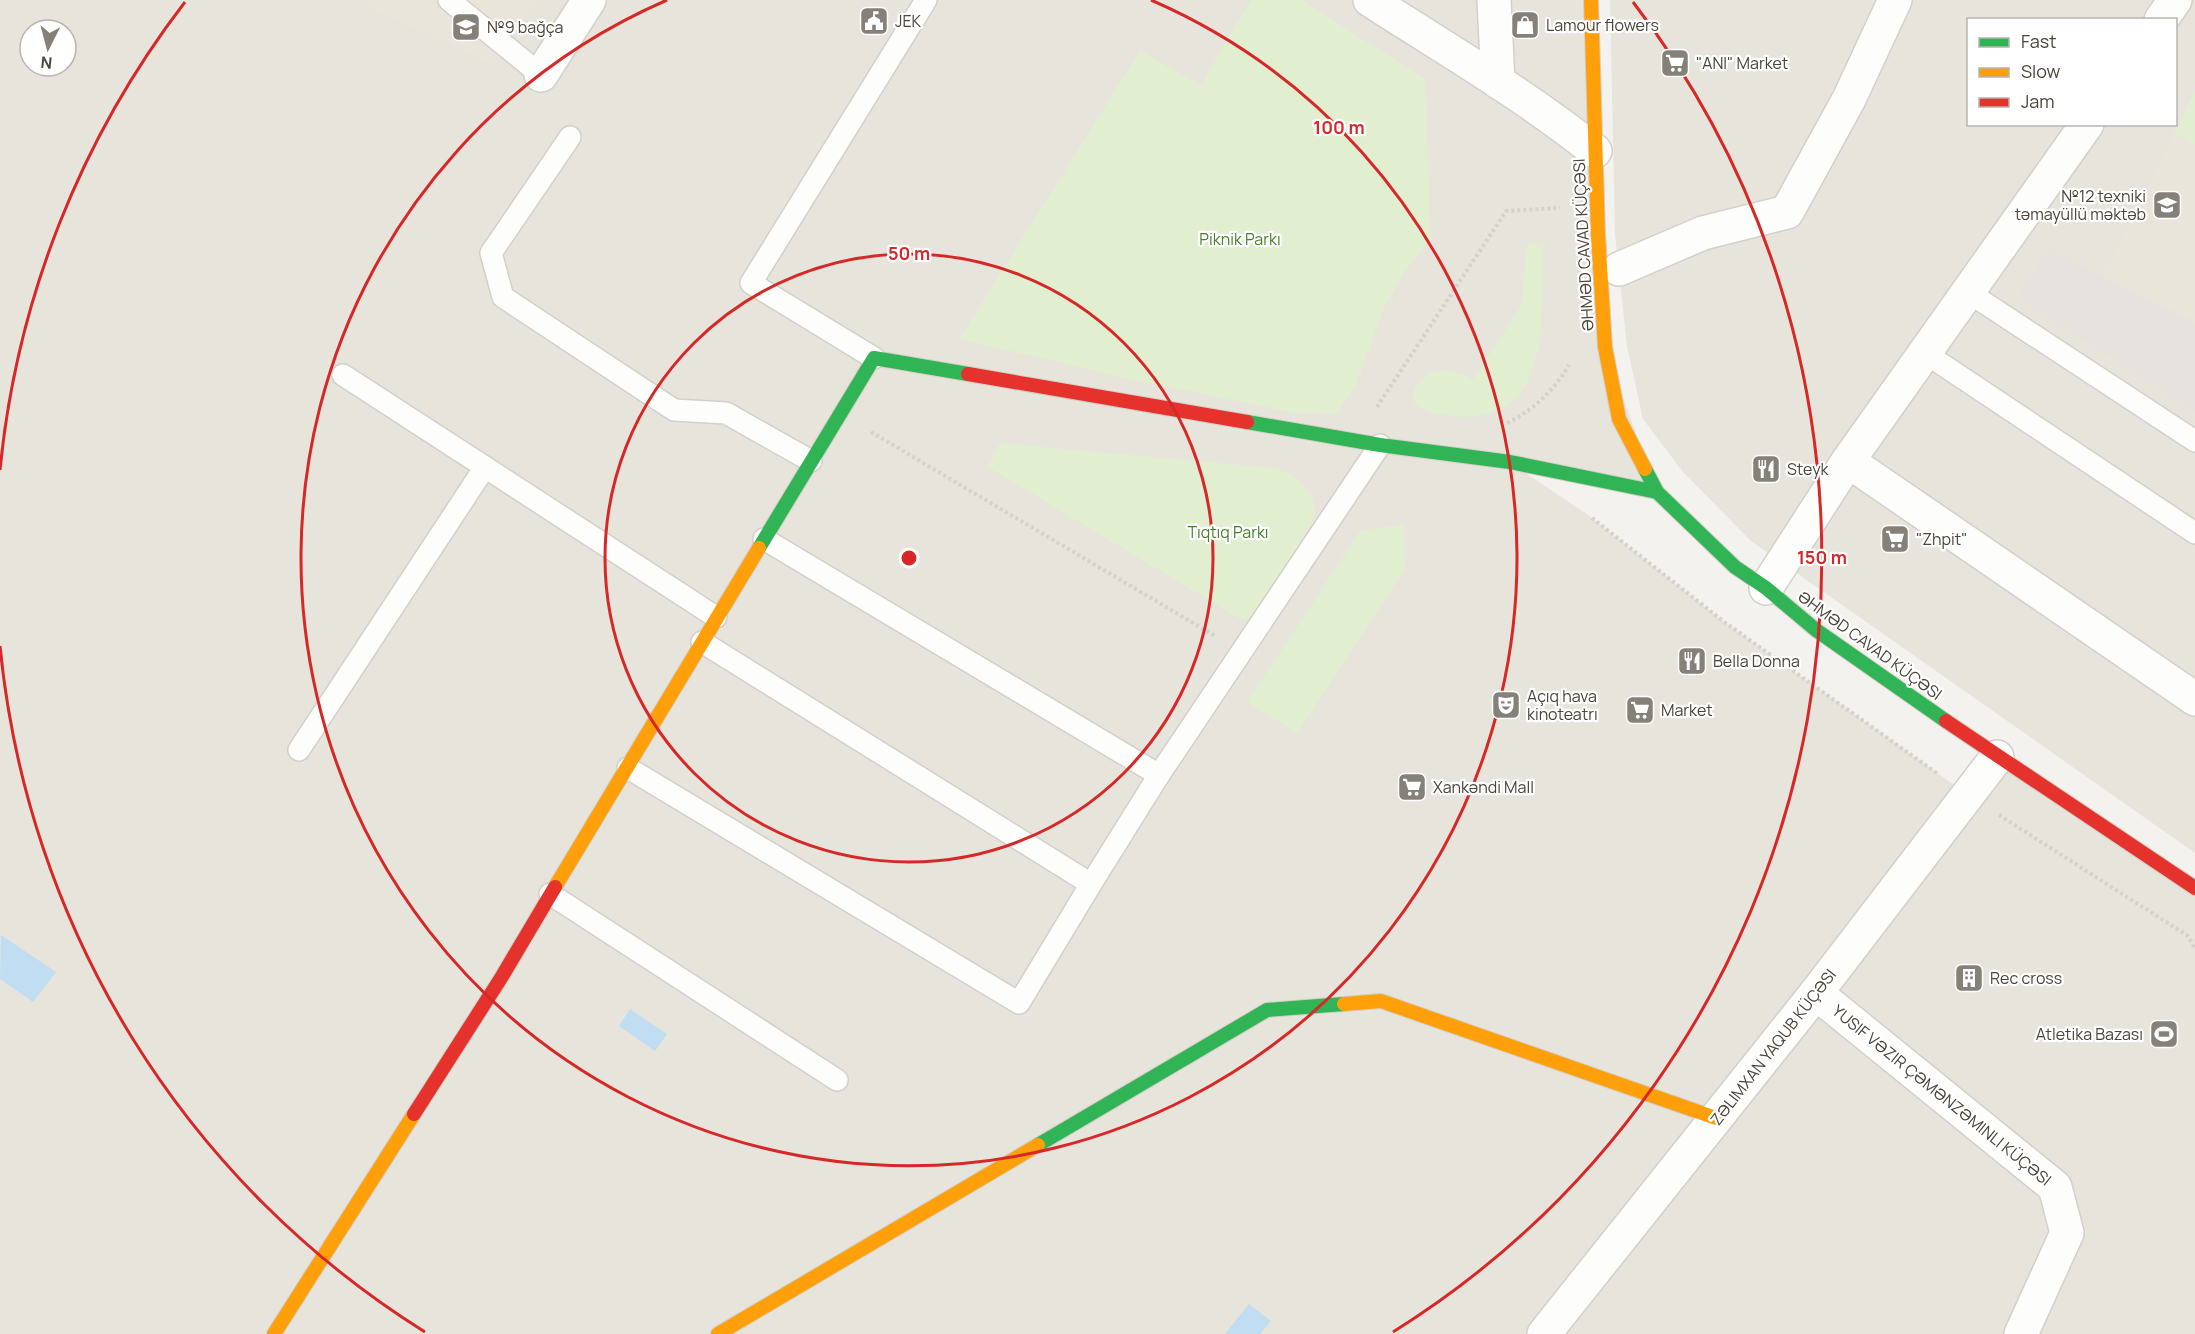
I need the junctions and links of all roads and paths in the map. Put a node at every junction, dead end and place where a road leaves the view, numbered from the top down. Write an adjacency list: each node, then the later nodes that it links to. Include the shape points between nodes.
1 (450, 0): 10 (lane)
2 (588, 0): 10 (street)
3 (926, 0): 20 (lane, via 751,283)
4 (1370, 0): 11 (street)
5 (1494, 0): 11 (street)
6 (1591, 0): 14 (street, ƏHMƏD CAVAD KÜÇƏSI)
7 (1895, 0): 16 (street, via 1849,99 1787,212 1703,233)
8 (2175, 0): 9 (street)
9 (2162, 18)
10 (541, 75)
11 (1498, 82): 14 (street)
12 (2086, 126): 17 (street)
13 (570, 137): 27 (lane, via 491,253 503,297 674,410 726,413)
14 (1595, 151): 30 (street, ƏHMƏD CAVAD KÜÇƏSI, via 1605,347 1619,419)
15 (1570, 208): 22 (path, via 1506,211 1374,411)
16 (1619, 269)
17 (1968, 292): 18 (street); 25 (lane)
18 (1925, 353): 28 (street); 32 (lane)
19 (1570, 357): 24 (path, via 1559,382 1544,399)
20 (874, 358): 23 (street); 26 (street)
21 (343, 375): 29 (lane)
22 (1384, 413)
23 (839, 414): 27 (street); 37 (path)
24 (1498, 425)
25 (2195, 441)
26 (1380, 445): 30 (street, via 1510,462); 37 (lane)
27 (811, 461): 33 (street)
28 (1848, 461): 34 (street); 38 (street)
29 (485, 467): 35 (lane); 39 (lane)
30 (1657, 492): 34 (street, ƏHMƏD CAVAD KÜÇƏSI, via 1735,567)
31 (1588, 515): 43 (path, via 1723,621)
32 (2195, 533)
33 (764, 539): 35 (street); 42 (lane)
34 (1766, 588): 40 (street, ƏHMƏD CAVAD KÜÇƏSI, via 1816,630)
35 (716, 617): 36 (street)
36 (702, 642): 41 (street); 44 (lane)
37 (1242, 651): 42 (lane)
38 (2195, 699)
39 (299, 750)
40 (1997, 757): 43 (street, ZƏLIMXAN YAQUB KÜÇƏSI); 45 (street, ƏHMƏD CAVAD KÜÇƏSI)
41 (628, 768): 44 (lane, via 1019,1003); 46 (street)
42 (1159, 775): 44 (lane)
43 (1967, 794): 47 (path, via 2188,936); 48 (street, ZƏLIMXAN YAQUB KÜÇƏSI)
44 (1091, 884)
45 (2195, 888)
46 (550, 894): 49 (lane); 51 (street, via 501,978)
47 (2195, 949)
48 (1816, 993): 50 (street, ZƏLIMXAN YAQUB KÜÇƏSI); 54 (street, YUSIF VƏZIR ÇƏMƏNZƏMINLI KÜÇƏSI, via 2055,1187 2067,1233)
49 (837, 1080)
50 (1716, 1118): 52 (street, via 1381,1001 1268,1010); 53 (street, ZƏLIMXAN YAQUB KÜÇƏSI)
51 (274, 1334)
52 (718, 1334)
53 (1544, 1334)
54 (2020, 1334)

